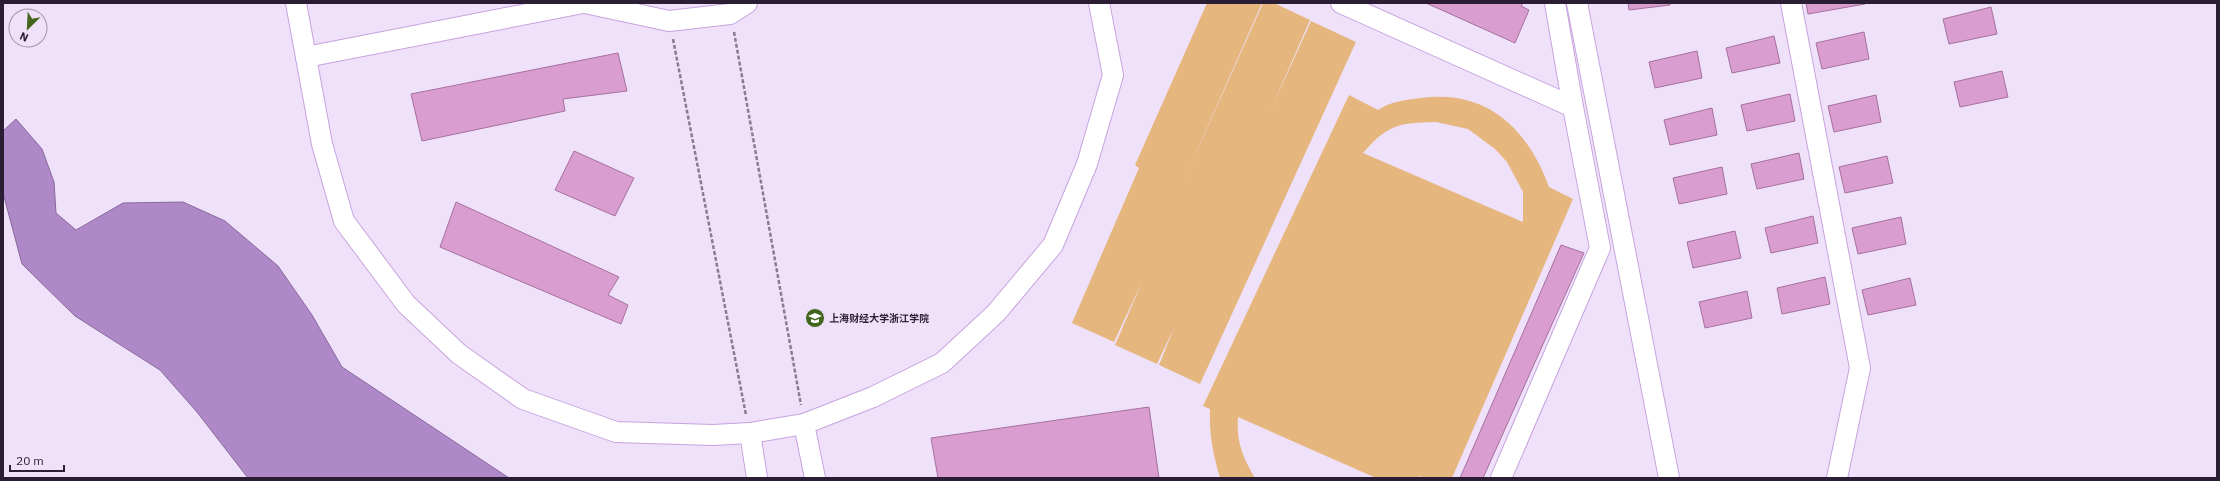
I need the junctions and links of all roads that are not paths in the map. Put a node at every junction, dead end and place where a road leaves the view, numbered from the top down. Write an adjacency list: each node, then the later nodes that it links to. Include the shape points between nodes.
1 (296, 3): 10 (street)
2 (584, 3): 3 (street, via 669,21 730,14); 9 (street)
3 (747, 3)
4 (1099, 3): 12 (street, via 1113,75 1087,164 1053,245 996,313 942,363 873,397)
5 (1341, 3): 11 (street)
6 (1556, 3): 11 (street)
7 (1577, 3): 17 (street)
8 (1791, 3): 18 (street, via 1860,368)
9 (512, 10): 10 (street)
10 (306, 57): 13 (street, via 322,144 344,220 406,304 459,354 523,399 616,432 713,436)
11 (1573, 107): 16 (street, via 1600,248)
12 (804, 424): 13 (street); 15 (street)
13 (750, 433): 14 (street)
14 (757, 478)
15 (815, 478)
16 (1501, 478)
17 (1669, 478)
18 (1837, 478)

